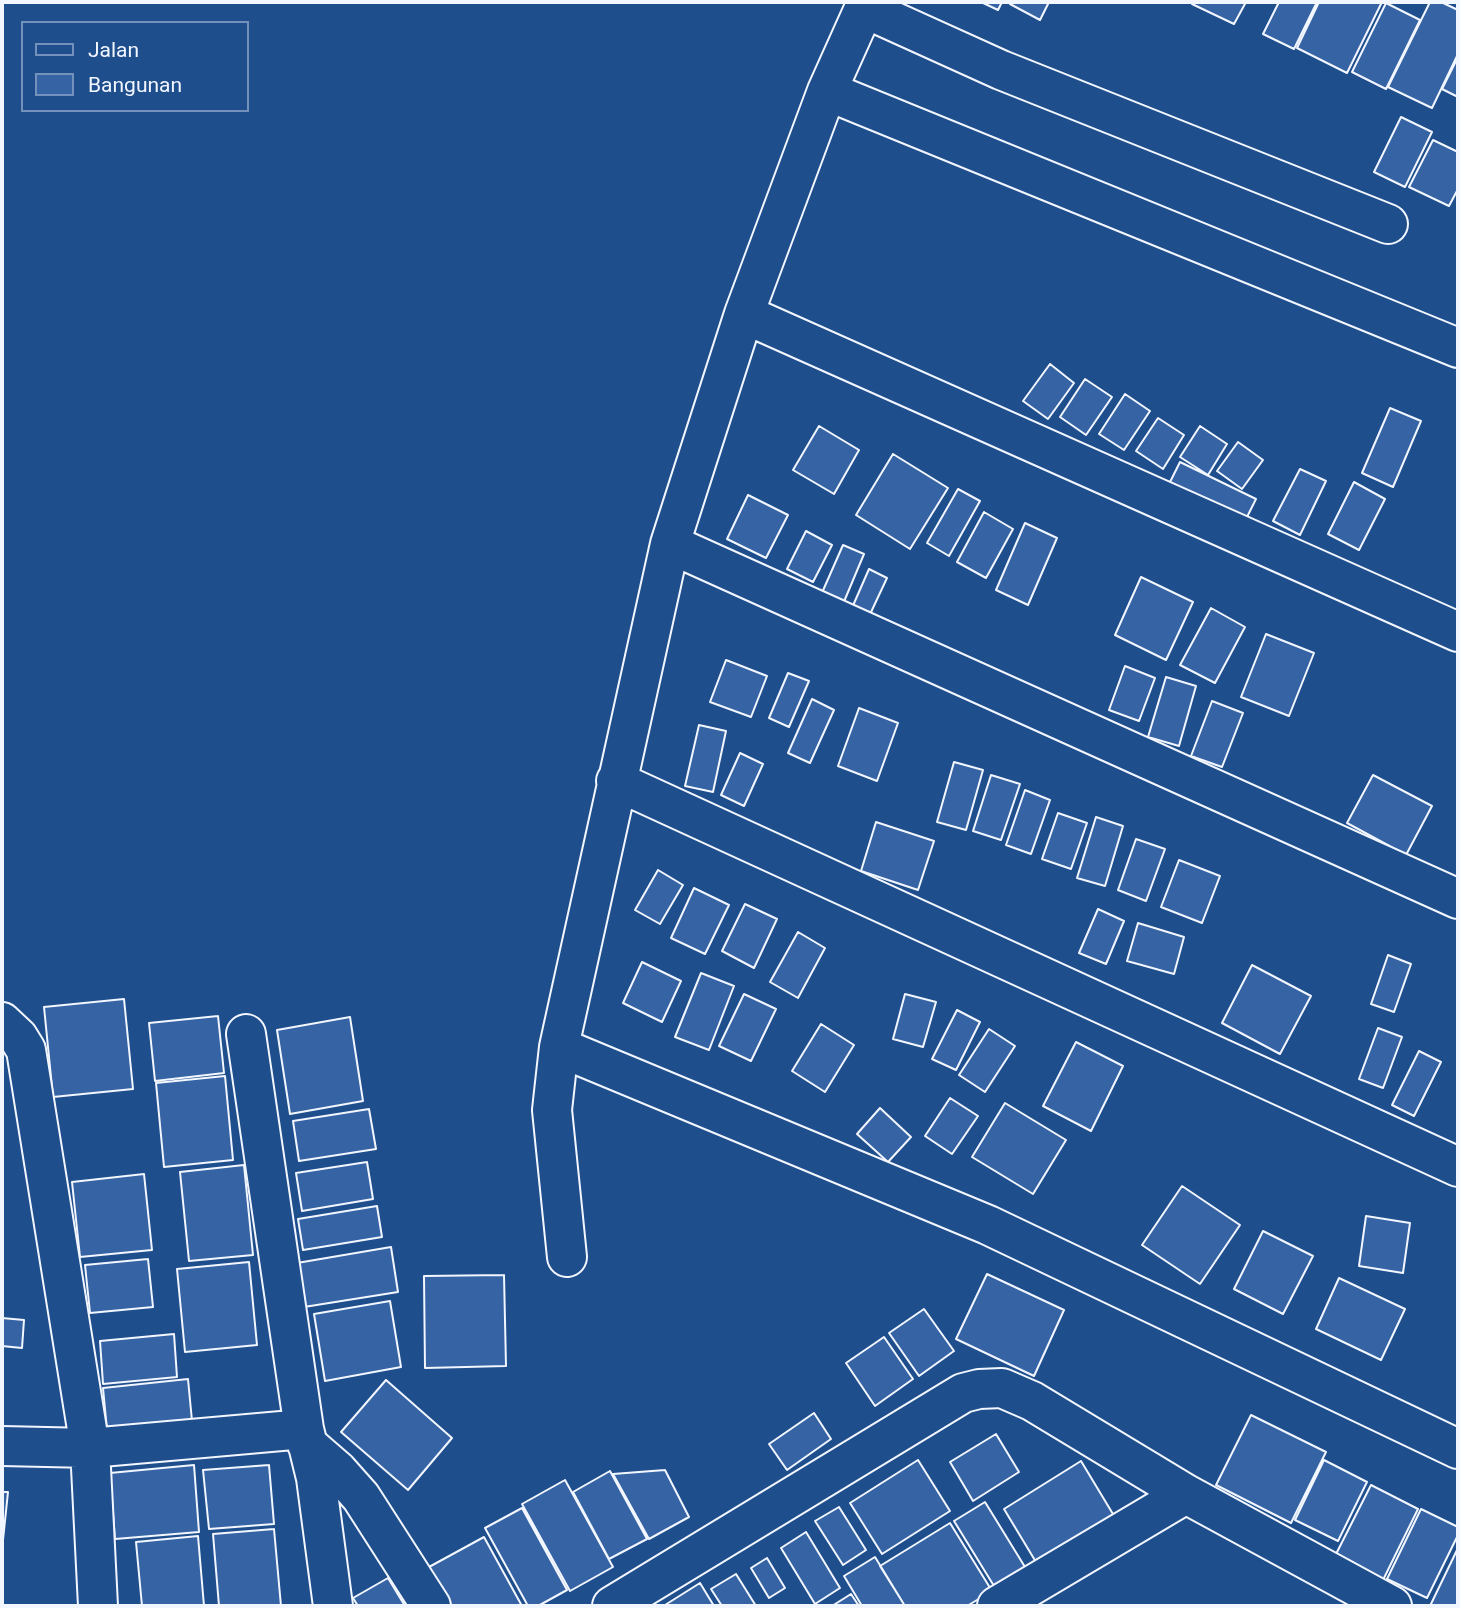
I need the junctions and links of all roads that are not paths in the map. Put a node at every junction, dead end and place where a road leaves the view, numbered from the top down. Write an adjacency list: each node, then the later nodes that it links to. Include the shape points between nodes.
1 (866, 5): 2 (street); 3 (street, via 1001,70)
2 (827, 90): 4 (street); 5 (street)
3 (1388, 225)
4 (744, 314): 6 (street); 7 (street)
5 (1458, 348)
6 (670, 544): 8 (street); 9 (street)
7 (1458, 632)
8 (617, 780): 12 (street); 13 (street)
9 (1458, 899)
10 (2, 1022): 17 (street, via 26,1050)
11 (246, 1034): 15 (street)
12 (559, 1047): 14 (street, via 552,1111); 18 (street, via 988,1225)
13 (1458, 1167)
14 (567, 1257)
15 (306, 1436): 17 (street); 21 (street); 22 (street, via 361,1497)
16 (2, 1446): 17 (street)
17 (90, 1448): 20 (street)
18 (1458, 1449)
19 (1186, 1494): 23 (street, via 1032,1401 1002,1388 979,1389 931,1411); 24 (street); 25 (street)
20 (98, 1606)
21 (333, 1606)
22 (431, 1606)
23 (612, 1606)
24 (997, 1606)
25 (1392, 1606)

